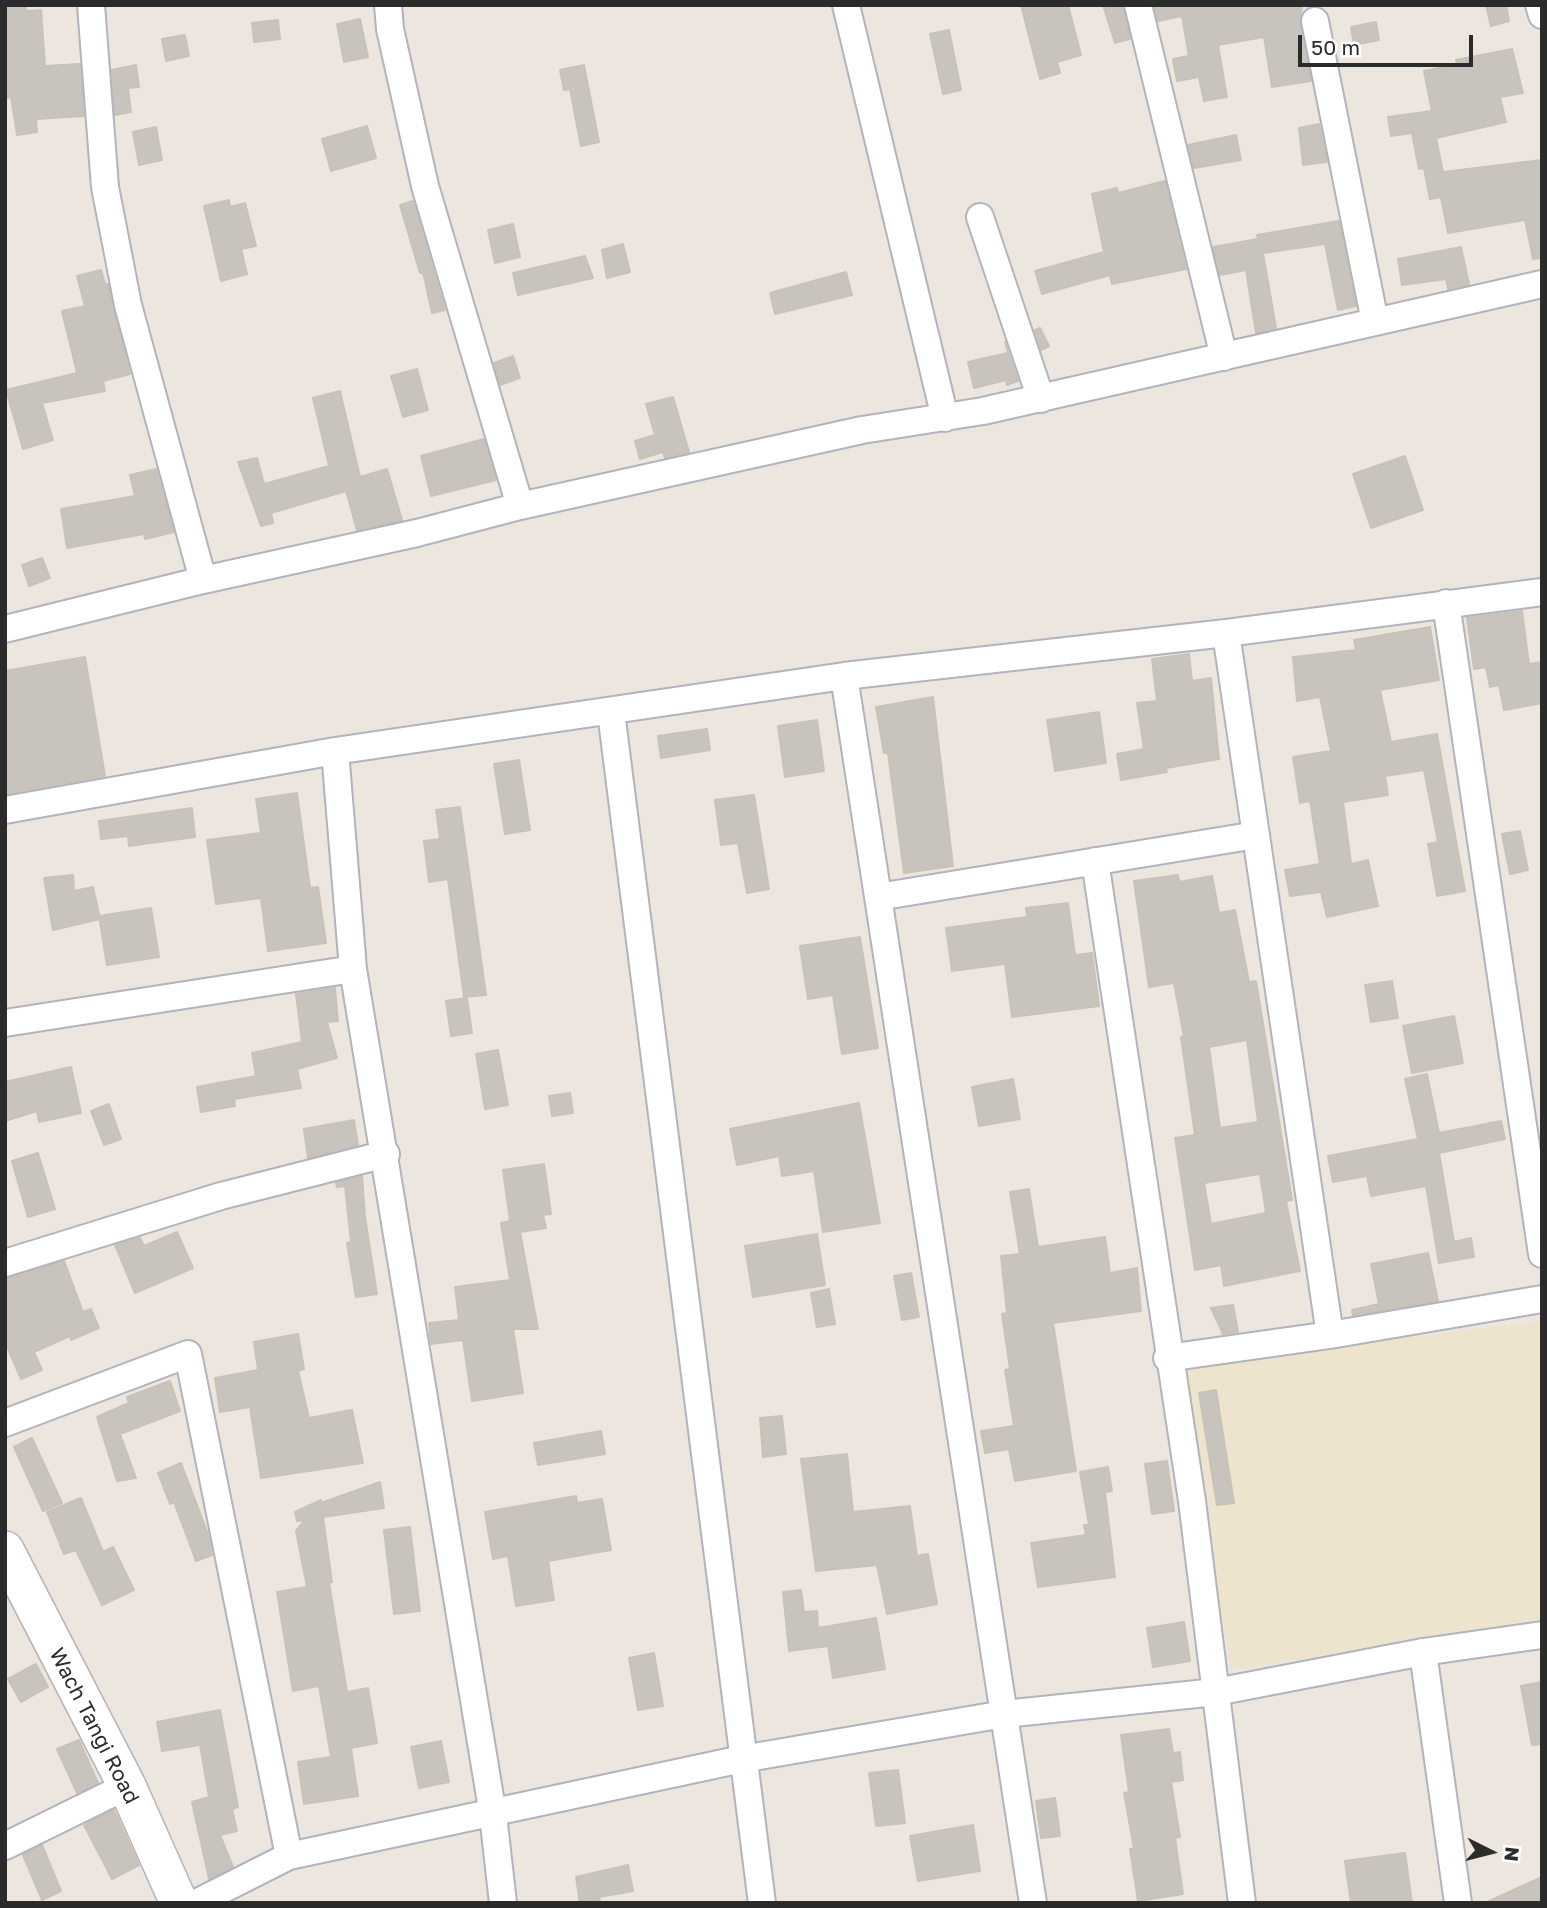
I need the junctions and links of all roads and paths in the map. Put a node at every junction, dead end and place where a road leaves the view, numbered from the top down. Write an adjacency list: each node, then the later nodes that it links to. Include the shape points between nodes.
1 (91, 5): 15 (street, via 107,200 128,305)
2 (388, 5): 14 (street, via 425,186)
3 (846, 5): 13 (street)
4 (1138, 5): 11 (street)
5 (1539, 5): 6 (street)
6 (1542, 15)
7 (1315, 21): 10 (street)
8 (980, 217): 12 (street)
9 (1542, 284): 10 (street)
10 (1375, 322): 11 (street)
11 (1224, 358): 12 (street)
12 (1041, 399): 13 (street)
13 (945, 418): 14 (street, via 862,430)
14 (520, 506): 15 (street)
15 (203, 580): 18 (street)
16 (1542, 592): 17 (street)
17 (1446, 603): 19 (street); 30 (street)
18 (5, 629)
19 (1226, 633): 20 (street); 24 (street)
20 (844, 676): 21 (street); 26 (street)
21 (611, 712): 22 (street); 41 (street)
22 (335, 751): 23 (street); 27 (street)
23 (5, 810)
24 (1256, 835): 25 (street); 33 (street)
25 (1095, 861): 26 (street); 34 (street)
26 (878, 897): 40 (street)
27 (353, 969): 28 (street); 29 (street)
28 (5, 1023)
29 (386, 1154): 31 (street, via 221,1196); 43 (street)
30 (1542, 1254)
31 (5, 1263)
32 (1542, 1299): 33 (street)
33 (1330, 1335): 34 (street)
34 (1167, 1358): 39 (street, via 1192,1501)
35 (5, 1423): 45 (street, via 188,1354)
36 (5, 1550): 42 (main road, Wach Tangi Road)
37 (1542, 1635): 38 (street)
38 (1423, 1652): 39 (street); 52 (street)
39 (1216, 1692): 40 (street); 51 (street)
40 (1004, 1714): 41 (street); 50 (street)
41 (742, 1759): 43 (street); 49 (street)
42 (127, 1786): 44 (street); 46 (main road, Wach Tangi Road)
43 (493, 1815): 45 (street); 48 (street)
44 (5, 1846)
45 (289, 1856): 47 (street)
46 (179, 1903)
47 (196, 1903)
48 (503, 1903)
49 (762, 1903)
50 (1033, 1903)
51 (1242, 1903)
52 (1458, 1903)

